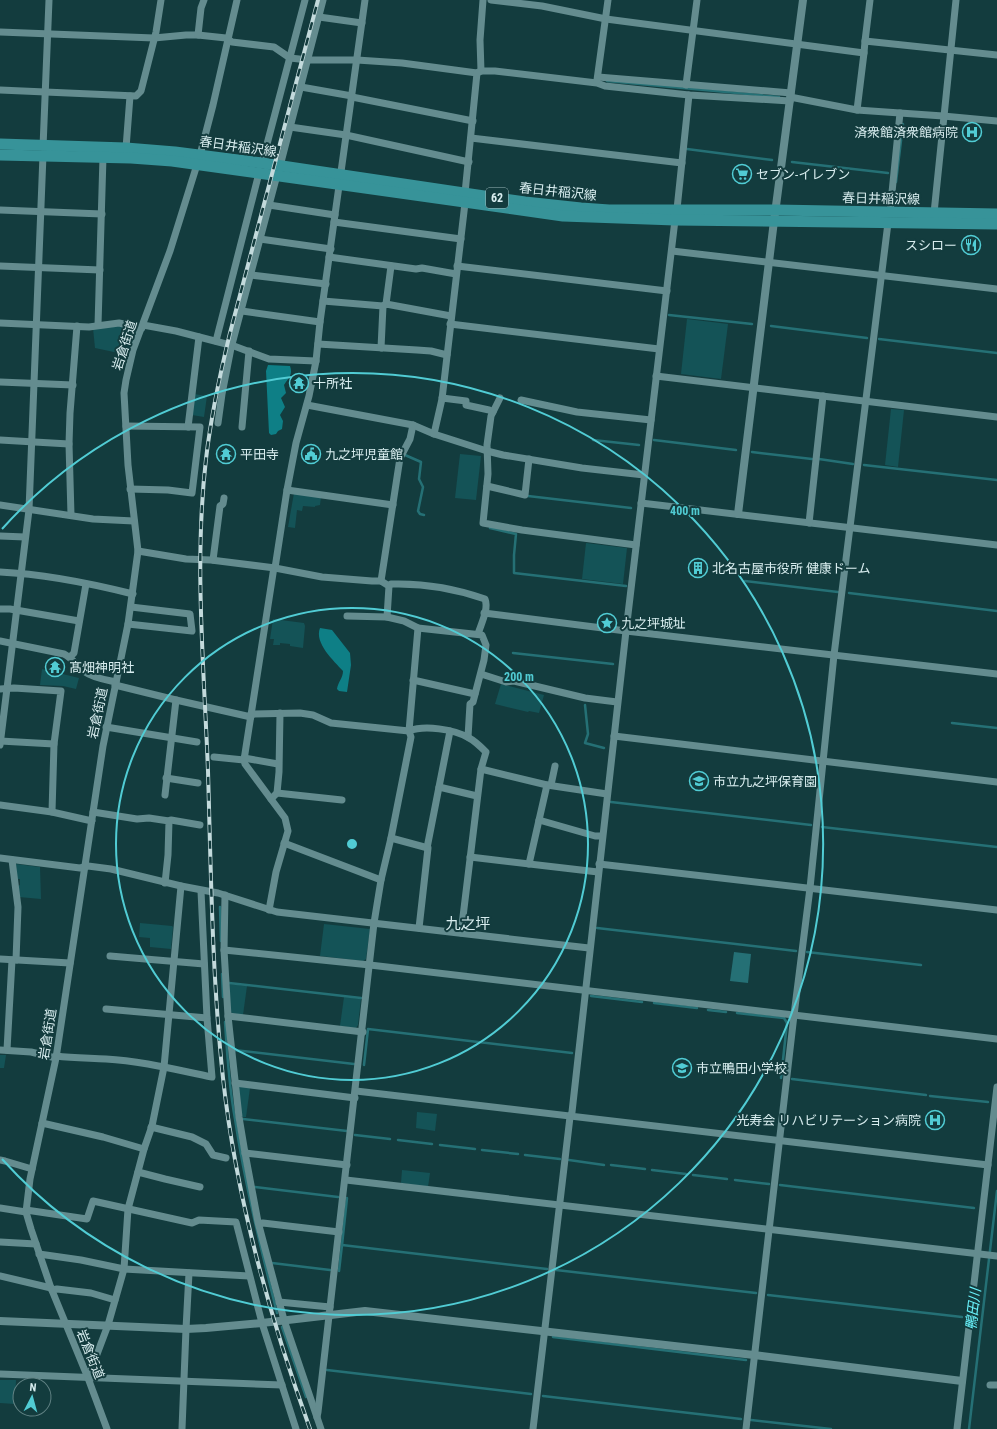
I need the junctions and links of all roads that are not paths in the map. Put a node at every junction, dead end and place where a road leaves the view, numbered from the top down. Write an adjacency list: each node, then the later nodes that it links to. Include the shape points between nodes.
1 (49, 0): 20 (street)
2 (161, 0): 22 (street)
3 (204, 0): 21 (street)
4 (237, 0): 23 (street, 岩倉街道)
5 (305, 0): 29 (street)
6 (324, 0): 15 (street)
7 (365, 0): 17 (street)
8 (483, 0): 32 (street)
9 (492, 0): 16 (street, via 542,6)
10 (608, 0): 16 (street)
11 (697, 0): 18 (street)
12 (803, 0): 25 (street)
13 (870, 0): 24 (street)
14 (956, 0): 26 (street)
15 (319, 17): 17 (street); 30 (street)
16 (606, 19): 18 (street); 33 (street)
17 (362, 23): 31 (street)
18 (693, 30): 25 (street); 34 (street)
19 (0, 32): 20 (street)
20 (48, 34): 22 (street); 37 (street)
21 (198, 35): 22 (street); 23 (street)
22 (154, 38): 39 (street, via 141,91 136,96)
23 (228, 40): 29 (street, via 274,47); 55 (street, 岩倉街道)
24 (865, 41): 26 (street); 27 (street)
25 (798, 43): 27 (street); 41 (street)
26 (951, 50): 28 (street); 44 (street)
27 (864, 53): 42 (street)
28 (997, 55)
29 (290, 58): 30 (street); 58 (street)
30 (308, 60): 31 (street); 35 (street)
31 (357, 60): 32 (street); 40 (street)
32 (479, 72): 33 (street, via 495,70); 45 (street)
33 (597, 80): 34 (street); 38 (street, via 605,86)
34 (686, 85): 41 (street)
35 (301, 87): 40 (street); 47 (street)
36 (0, 90): 37 (street)
37 (45, 92): 39 (street); 52 (street)
38 (689, 94): 41 (street); 57 (street)
39 (130, 96): 51 (street)
40 (352, 96): 45 (street); 48 (street)
41 (790, 97): 42 (street); 64 (street)
42 (857, 110): 43 (street)
43 (900, 113): 44 (street); 70 (street)
44 (944, 116): 46 (street); 66 (street)
45 (473, 121): 49 (street)
46 (997, 121)
47 (290, 127): 48 (street); 59 (street)
48 (346, 135): 56 (street); 60 (street)
49 (471, 138): 56 (street); 57 (street)
50 (0, 144): 52 (main road, 春日井稲沢線 / 62)
51 (126, 148): 52 (main road, 春日井稲沢線 / 62); 55 (main road, 春日井稲沢線 / 62)
52 (43, 151): 53 (main road, 春日井稲沢線 / 62); 54 (main road, 春日井稲沢線 / 62); 65 (street)
53 (0, 155)
54 (103, 157): 55 (main road, 春日井稲沢線 / 62); 67 (street)
55 (199, 160): 58 (main road, 春日井稲沢線 / 62); 101 (street, 岩倉街道, via 170,252)
56 (468, 162): 61 (street)
57 (682, 163): 69 (street)
58 (260, 168): 59 (main road, 春日井稲沢線 / 62); 103 (street)
59 (278, 171): 60 (main road, 春日井稲沢線 / 62); 62 (street)
60 (341, 179): 61 (main road, 春日井稲沢線 / 62); 71 (street)
61 (465, 198): 69 (main road, 春日井稲沢線 / 62); 75 (street)
62 (269, 205): 71 (street); 74 (street)
63 (0, 210): 65 (street)
64 (776, 210): 69 (main road, 春日井稲沢線 / 62); 70 (main road, 春日井稲沢線 / 62); 72 (street)
65 (41, 212): 67 (street); 83 (street)
66 (934, 213): 68 (main road, 春日井稲沢線 / 62); 70 (main road, 春日井稲沢線 / 62)
67 (102, 214): 84 (street)
68 (997, 214)
69 (676, 215): 72 (main road, 春日井稲沢線 / 62); 77 (street)
70 (889, 217): 72 (main road, 春日井稲沢線 / 62); 73 (main road, 春日井稲沢線 / 62); 87 (street)
71 (335, 218): 75 (street); 76 (street)
72 (774, 222): 79 (street)
73 (997, 224)
74 (260, 239): 76 (street); 86 (street)
75 (461, 239): 82 (street)
76 (331, 249): 78 (street)
77 (672, 251): 79 (street); 90 (street)
78 (329, 257): 81 (street); 88 (street)
79 (769, 262): 87 (street); 115 (street)
80 (0, 266): 83 (street)
81 (391, 266): 85 (street); 92 (street)
82 (457, 266): 85 (street); 90 (street)
83 (39, 268): 84 (street); 97 (street)
84 (100, 270): 99 (street)
85 (456, 274): 94 (street)
86 (251, 275): 88 (street); 93 (street)
87 (881, 275): 89 (street); 120 (street)
88 (326, 284): 91 (street)
89 (997, 289)
90 (667, 291): 107 (street)
91 (323, 301): 92 (street); 95 (street)
92 (385, 305): 94 (street); 106 (street)
93 (242, 311): 95 (street); 105 (street)
94 (451, 316): 98 (street)
95 (320, 322): 104 (street)
96 (0, 323): 97 (street)
97 (36, 324): 100 (street); 113 (street)
98 (450, 324): 107 (street); 109 (street)
99 (98, 325): 100 (street); 101 (street, via 119,323)
100 (78, 326): 114 (street)
101 (142, 326): 102 (street); 127 (street, 岩倉街道, via 126,380)
102 (199, 337): 103 (street); 128 (street)
103 (216, 341): 105 (street)
104 (318, 344): 106 (street); 110 (street)
105 (232, 346): 108 (street); 125 (street)
106 (381, 348): 109 (street, via 431,351)
107 (660, 349): 111 (street)
108 (249, 351): 110 (street, via 269,358); 129 (street)
109 (446, 355): 117 (street)
110 (316, 361): 121 (street)
111 (656, 376): 115 (street); 124 (street)
112 (0, 382): 113 (street)
113 (34, 383): 114 (street); 132 (street)
114 (73, 384): 133 (street)
115 (753, 387): 116 (street); 145 (street)
116 (823, 396): 120 (street); 148 (street)
117 (442, 398): 122 (street, via 466,401 466,405); 130 (street)
118 (500, 398): 122 (street)
119 (521, 400): 124 (street, via 577,412)
120 (866, 401): 123 (street); 149 (street)
121 (307, 405): 126 (street); 139 (street, via 296,443)
122 (493, 412): 134 (street)
123 (997, 417)
124 (651, 420): 136 (street)
125 (218, 423)
126 (413, 425): 130 (street); 143 (street, via 410,439 400,458)
127 (126, 426): 128 (street); 138 (street, 岩倉街道)
128 (188, 427): 138 (street, via 200,427 192,493)
129 (242, 427)
130 (434, 434): 134 (street)
131 (0, 440): 132 (street)
132 (32, 442): 133 (street); 144 (street)
133 (69, 444): 146 (street)
134 (487, 451): 135 (street); 137 (street)
135 (529, 459): 136 (street); 137 (street, via 525,495)
136 (644, 475): 141 (street)
137 (487, 486): 152 (street, via 483,523)
138 (130, 489): 147 (street, 岩倉街道)
139 (287, 490): 143 (street); 156 (street)
140 (224, 498): 155 (street, via 220,506)
141 (641, 503): 145 (street); 152 (street)
142 (0, 505): 144 (street)
143 (393, 505): 159 (street)
144 (29, 510): 146 (street); 151 (street)
145 (738, 514): 148 (street)
146 (70, 515): 147 (street)
147 (134, 521): 154 (street, 岩倉街道)
148 (809, 522): 149 (street)
149 (850, 527): 153 (street); 176 (street)
150 (0, 536): 151 (street)
151 (25, 537): 158 (street)
152 (636, 545): 172 (street)
153 (997, 545)
154 (138, 550): 155 (street, via 186,559); 162 (street, 岩倉街道)
155 (212, 560): 156 (street)
156 (275, 567): 159 (street, via 322,577); 187 (street)
157 (0, 572): 158 (street)
158 (21, 573): 160 (street); 165 (street)
159 (381, 581): 161 (street)
160 (86, 584): 162 (street); 169 (street)
161 (389, 586): 166 (street, via 418,584 470,594 485,599); 168 (street)
162 (133, 594): 163 (street, 岩倉街道)
163 (131, 607): 170 (street, 岩倉街道); 170 (street, via 190,614 192,631)
164 (0, 609): 165 (street)
165 (16, 611): 169 (street); 175 (street)
166 (484, 613): 172 (street); 173 (street)
167 (347, 616): 168 (street)
168 (387, 617): 171 (street)
169 (79, 622): 177 (street, via 74,653)
170 (128, 624): 181 (street, 岩倉街道)
171 (418, 628): 173 (street); 180 (street)
172 (626, 631): 176 (street); 185 (street)
173 (478, 634): 178 (street, via 482,635 486,645)
174 (0, 641): 175 (street)
175 (13, 644): 177 (street); 182 (street)
176 (834, 655): 179 (street); 199 (street)
177 (70, 657): 181 (street, via 87,674)
178 (481, 674): 183 (street); 185 (street, via 506,682 514,681 585,698)
179 (997, 674)
180 (413, 680): 183 (street); 189 (street)
181 (115, 684): 184 (street); 188 (street, 岩倉街道)
182 (3, 689): 194 (street); 196 (street, via 61,691)
183 (475, 694): 192 (street, via 470,704)
184 (176, 700): 187 (street); 193 (street)
185 (617, 702): 191 (street)
186 (280, 713): 187 (street); 189 (street, via 313,715 331,723); 200 (street)
187 (251, 716): 198 (street)
188 (106, 727): 193 (street); 216 (street, 岩倉街道)
189 (409, 730): 190 (street, via 430,728); 222 (street, via 411,737)
190 (450, 731): 192 (street); 207 (street)
191 (614, 736): 199 (street); 209 (street)
192 (468, 737): 202 (street, via 486,752)
193 (172, 738): 195 (street); 203 (street)
194 (0, 742): 196 (street)
195 (197, 742)
196 (54, 744): 215 (street)
197 (214, 757): 198 (street)
198 (244, 759): 200 (street); 212 (street)
199 (824, 761): 204 (street); 235 (street)
200 (278, 764): 208 (street)
201 (555, 766): 206 (street)
202 (481, 769): 206 (street); 211 (street)
203 (166, 778): 205 (street); 210 (street)
204 (997, 782)
205 (198, 783)
206 (549, 785): 209 (street); 218 (street)
207 (440, 788): 211 (street); 224 (street)
208 (277, 792): 212 (street); 213 (street)
209 (607, 794): 221 (street)
210 (165, 795)
211 (478, 796): 225 (street)
212 (271, 799): 223 (street, via 285,818 288,831)
213 (342, 800)
214 (0, 804): 215 (street)
215 (52, 812): 217 (street)
216 (93, 812): 217 (street, 岩倉街道); 219 (street, via 137,820 149,818)
217 (92, 820): 230 (street, 岩倉街道)
218 (539, 820): 221 (street); 228 (street)
219 (169, 821): 220 (street); 233 (street)
220 (200, 824)
221 (602, 836): 229 (street)
222 (391, 838): 224 (street); 232 (street)
223 (284, 843): 232 (street); 238 (street)
224 (428, 848): 241 (street)
225 (470, 857): 228 (street); 242 (street)
226 (0, 858): 227 (street)
227 (12, 860): 230 (street); 247 (street, via 18,907)
228 (530, 864): 231 (street)
229 (599, 864): 231 (street); 235 (street)
230 (84, 868): 233 (street, via 88,866 111,869); 249 (street, 岩倉街道)
231 (598, 872): 243 (street)
232 (381, 880): 240 (street)
233 (165, 883): 234 (street)
234 (181, 886): 236 (street); 248 (street)
235 (810, 888): 239 (street); 256 (street)
236 (201, 891): 237 (street); 250 (street)
237 (225, 895): 238 (street); 244 (street)
238 (269, 910): 240 (street)
239 (997, 910)
240 (374, 923): 241 (street); 251 (street)
241 (419, 928): 242 (street)
242 (461, 933): 243 (street)
243 (589, 948): 252 (street)
244 (224, 950): 251 (street); 255 (street)
245 (110, 956): 248 (street)
246 (0, 959): 247 (street)
247 (14, 960): 249 (street); 260 (street)
248 (173, 962): 250 (street); 254 (street)
249 (70, 963): 261 (street, 岩倉街道)
250 (204, 964): 257 (street)
251 (370, 965): 252 (street); 258 (street)
252 (584, 991): 256 (street); 266 (street)
253 (106, 1009): 254 (street)
254 (169, 1014): 257 (street); 262 (street)
255 (228, 1016): 258 (street); 263 (street)
256 (794, 1016): 259 (street); 269 (street)
257 (207, 1018): 262 (street, via 212,1077)
258 (363, 1032): 265 (street)
259 (997, 1039)
260 (3, 1050): 261 (street)
261 (56, 1057): 262 (street, via 106,1059); 267 (street, 岩倉街道)
262 (164, 1067): 268 (street)
263 (235, 1083): 265 (street); 271 (street)
264 (997, 1087): 275 (street)
265 (355, 1095): 266 (street); 274 (street)
266 (570, 1117): 269 (street); 280 (street)
267 (42, 1123): 270 (street); 276 (street, 岩倉街道)
268 (151, 1127): 270 (street); 272 (street, via 192,1137 206,1144 213,1155)
269 (779, 1140): 275 (street); 285 (street)
270 (144, 1149): 277 (street)
271 (245, 1153): 274 (street); 284 (street)
272 (226, 1158)
273 (0, 1160): 276 (street)
274 (347, 1165): 278 (street)
275 (988, 1165): 290 (street)
276 (32, 1169): 283 (street, 岩倉街道)
277 (138, 1172): 279 (street); 282 (street)
278 (346, 1180): 280 (street); 286 (street)
279 (200, 1187)
280 (560, 1205): 285 (street); 306 (street)
281 (0, 1208): 283 (street)
282 (128, 1209): 283 (street, via 93,1201 86,1219); 292 (street); 295 (street, via 192,1223 199,1220 236,1222)
283 (26, 1211): 288 (street, 岩倉街道)
284 (259, 1224): 286 (street); 298 (street)
285 (769, 1229): 290 (street); 307 (street)
286 (339, 1232): 299 (street)
287 (0, 1242): 288 (street)
288 (36, 1244): 289 (street, 岩倉街道)
289 (39, 1254): 292 (street); 296 (street, 岩倉街道)
290 (980, 1254): 291 (street); 310 (street)
291 (997, 1256)
292 (124, 1269): 293 (street); 297 (street)
293 (189, 1273): 295 (street); 305 (street)
294 (0, 1276): 296 (street)
295 (249, 1276): 303 (street)
296 (52, 1289): 297 (street, via 91,1293); 302 (street, 岩倉街道)
297 (115, 1300): 304 (street)
298 (279, 1302): 299 (street); 300 (street)
299 (330, 1310): 300 (street); 306 (street, via 365,1311); 313 (street)
300 (284, 1320): 303 (street); 313 (street)
301 (0, 1321): 302 (street)
302 (66, 1323): 304 (street); 309 (street, 岩倉街道)
303 (262, 1323): 305 (street); 312 (street)
304 (108, 1325): 305 (street); 309 (street)
305 (186, 1329): 311 (street)
306 (545, 1331): 307 (street); 318 (street)
307 (754, 1354): 310 (street); 319 (street)
308 (0, 1374): 309 (street)
309 (88, 1378): 311 (street); 314 (street, 岩倉街道)
310 (962, 1380): 320 (street)
311 (184, 1381): 312 (street); 315 (street)
312 (282, 1385): 316 (street)
313 (316, 1417): 317 (street)
314 (107, 1429)
315 (182, 1429)
316 (296, 1429)
317 (321, 1429)
318 (533, 1429)
319 (746, 1429)
320 (957, 1429)

